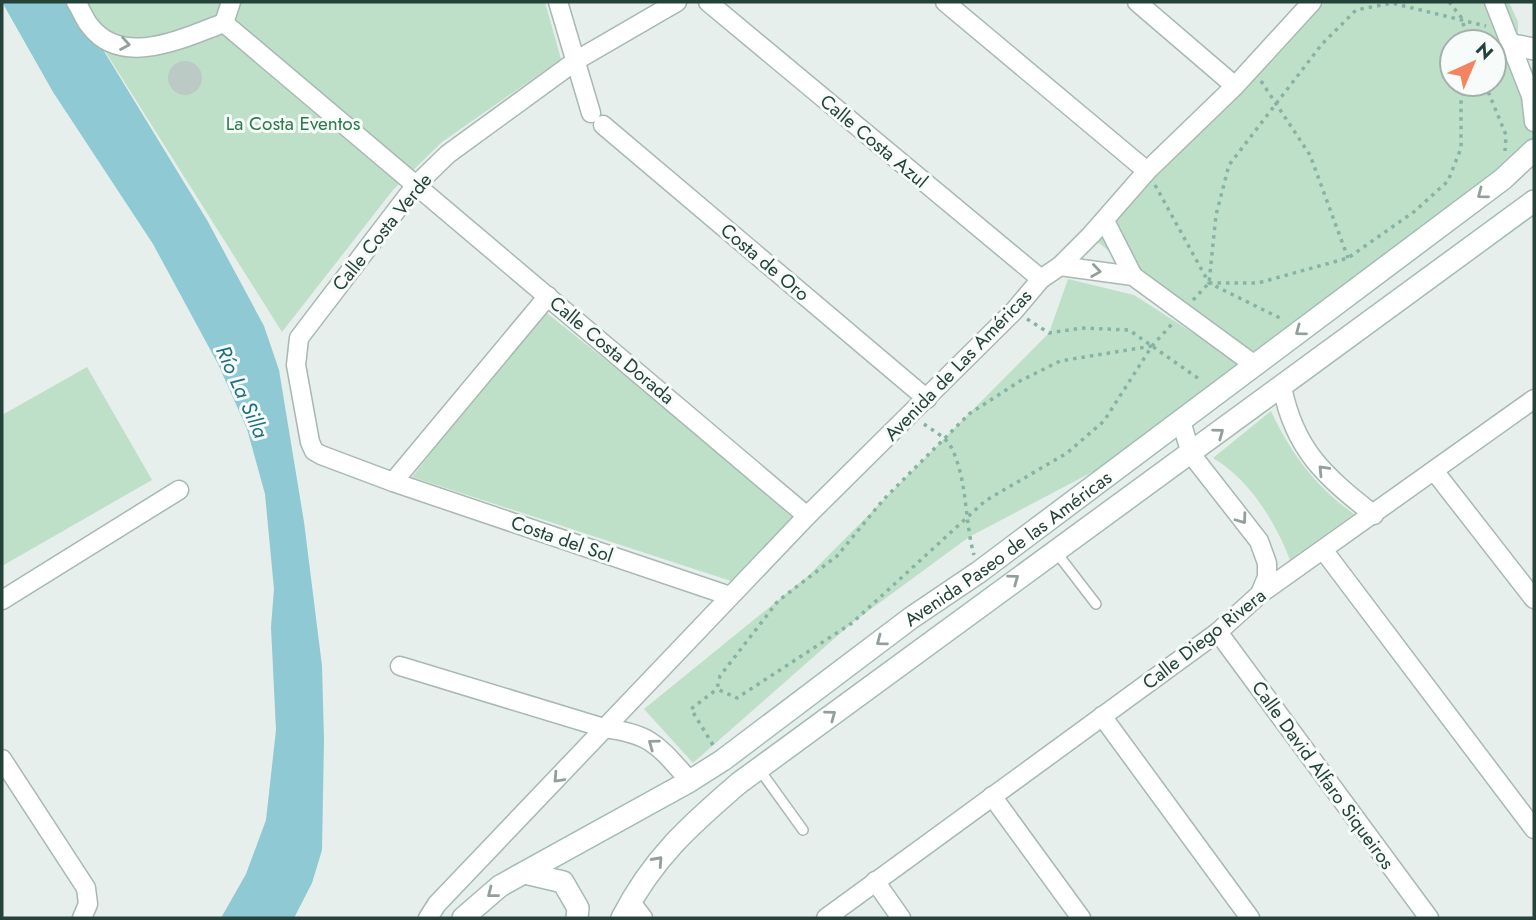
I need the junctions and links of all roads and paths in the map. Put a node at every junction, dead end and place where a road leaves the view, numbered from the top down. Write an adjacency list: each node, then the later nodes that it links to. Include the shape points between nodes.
1 (76, 2): 12 (street, one-way to 12, via 90,27 118,45 163,46)
2 (231, 2): 12 (street)
3 (558, 2): 18 (street, Costa de Oro)
4 (677, 2): 18 (street, Calle Costa Verde)
5 (708, 2): 34 (street, Calle Costa Azul)
6 (945, 2): 26 (street)
7 (1137, 2): 20 (street)
8 (1312, 2): 19 (street, Avenida de Las Américas)
9 (1449, 2): 11 (path)
10 (1494, 2): 15 (street)
11 (1461, 18): 13 (path); 14 (path); 23 (path, via 1392,3 1356,10)
12 (224, 23): 28 (street, Calle Costa Dorada)
13 (1464, 28)
14 (1482, 28)
15 (1505, 28)
16 (1508, 36): 17 (street); 24 (street, via 1531,96)
17 (1534, 49)
18 (577, 60): 28 (street, Calle Costa Verde, via 448,155); 43 (street, Costa de Oro, via 597,119)
19 (1252, 68): 20 (street, Avenida de Las Américas); 23 (path)
20 (1235, 86): 26 (street, Avenida de Las Américas)
21 (1462, 98): 31 (path, via 1461,148 1448,181 1415,211)
22 (1491, 98): 27 (path, via 1506,135)
23 (1275, 101): 31 (path, via 1310,155); 35 (path, via 1229,165 1216,215)
24 (1534, 122)
25 (1534, 150): 27 (street, Avenida Paseo de las Américas)
26 (1147, 171): 30 (street, Avenida de Las Américas); 35 (path)
27 (1503, 178): 38 (street, Avenida Paseo de las Américas, one-way to 38)
28 (415, 186): 36 (street, Calle Costa Dorada); 50 (street, Calle Costa Verde, via 299,338 297,350 314,451)
29 (1534, 201): 41 (street, Avenida Paseo de las Américas)
30 (1105, 221): 32 (street, Avenida de Las Américas); 33 (street)
31 (1348, 258): 35 (path, via 1258,283)
32 (1060, 266): 33 (street, one-way to 33); 34 (street, Avenida de Las Américas)
33 (1133, 276): 40 (street)
34 (1041, 279): 37 (street, Avenida de Las Américas)
35 (1209, 283): 38 (path)
36 (548, 296): 50 (street); 53 (street, Calle Costa Dorada)
37 (1014, 311): 39 (path, via 1049,333 1082,328 1129,330); 43 (street, Avenida de Las Américas)
38 (1303, 329): 40 (street, Avenida Paseo de las Américas, one-way to 40)
39 (1152, 346): 42 (path); 47 (path, via 1060,361 969,414); 54 (path, via 1104,421 1067,453 985,501)
40 (1256, 366): 42 (street, Avenida Paseo de las Américas)
41 (1282, 387): 48 (street, Avenida Paseo de las Américas, one-way to 41); 52 (street, one-way to 41, via 1317,466 1294,432)
42 (1218, 393): 46 (street, Avenida Paseo de las Américas)
43 (927, 399): 45 (street, Avenida de Las Américas)
44 (1534, 399): 49 (street, Calle Diego Rivera)
45 (911, 414): 47 (path); 53 (street, Avenida de Las Américas)
46 (1181, 421): 48 (street); 69 (street, Avenida Paseo de las Américas, one-way to 69)
47 (944, 439): 54 (path, via 950,445); 65 (path, via 884,499 837,556 778,601 720,676)
48 (1191, 454): 56 (street, Avenida Paseo de las Américas); 58 (street, one-way to 58, via 1258,541 1267,563)
49 (1435, 472): 52 (street, Calle Diego Rivera); 60 (street)
50 (393, 482): 59 (street, Costa del Sol)
51 (179, 490): 61 (street)
52 (1374, 515): 57 (street, Calle Diego Rivera)
53 (807, 516): 59 (street, Avenida de Las Américas)
54 (967, 519): 55 (path); 65 (path, via 852,623 737,698)
55 (969, 537)
56 (1055, 550): 62 (lane); 70 (street, Avenida Paseo de las Américas, one-way to 56)
57 (1324, 551): 58 (street, Calle Diego Rivera); 73 (street)
58 (1261, 594): 63 (street, Calle Diego Rivera)
59 (730, 596): 67 (street, Avenida de Las Américas)
60 (1534, 599)
61 (2, 600)
62 (1096, 604)
63 (1218, 632): 66 (street, Calle Diego Rivera); 86 (street, Calle David Alfaro Siqueiros)
64 (400, 666): 67 (street)
65 (717, 689): 69 (path, via 691,709)
66 (1102, 716): 72 (street, Calle Diego Rivera); 85 (street)
67 (604, 728): 71 (street, one-way to 67, via 657,744 634,732); 79 (street, one-way to 79)
68 (2, 760): 78 (street, via 86,888 88,904)
69 (723, 760): 71 (street, Avenida Paseo de las Américas)
70 (758, 769): 74 (lane); 77 (street, Avenida Paseo de las Américas, one-way to 70, via 646,874 686,829)
71 (691, 781): 75 (street, Avenida Paseo de las Américas)
72 (992, 796): 76 (street, Calle Diego Rivera); 84 (street)
73 (1534, 829)
74 (803, 830)
75 (525, 873): 80 (street, Avenida Paseo de las Américas, one-way to 80, via 500,886); 81 (street, via 563,882 578,908)
76 (875, 881): 82 (street, Calle Diego Rivera); 83 (street)
77 (632, 913)
78 (82, 918)
79 (428, 918)
80 (463, 918)
81 (577, 918)
82 (827, 918)
83 (901, 918)
84 (1081, 918)
85 (1250, 918)
86 (1429, 918)

